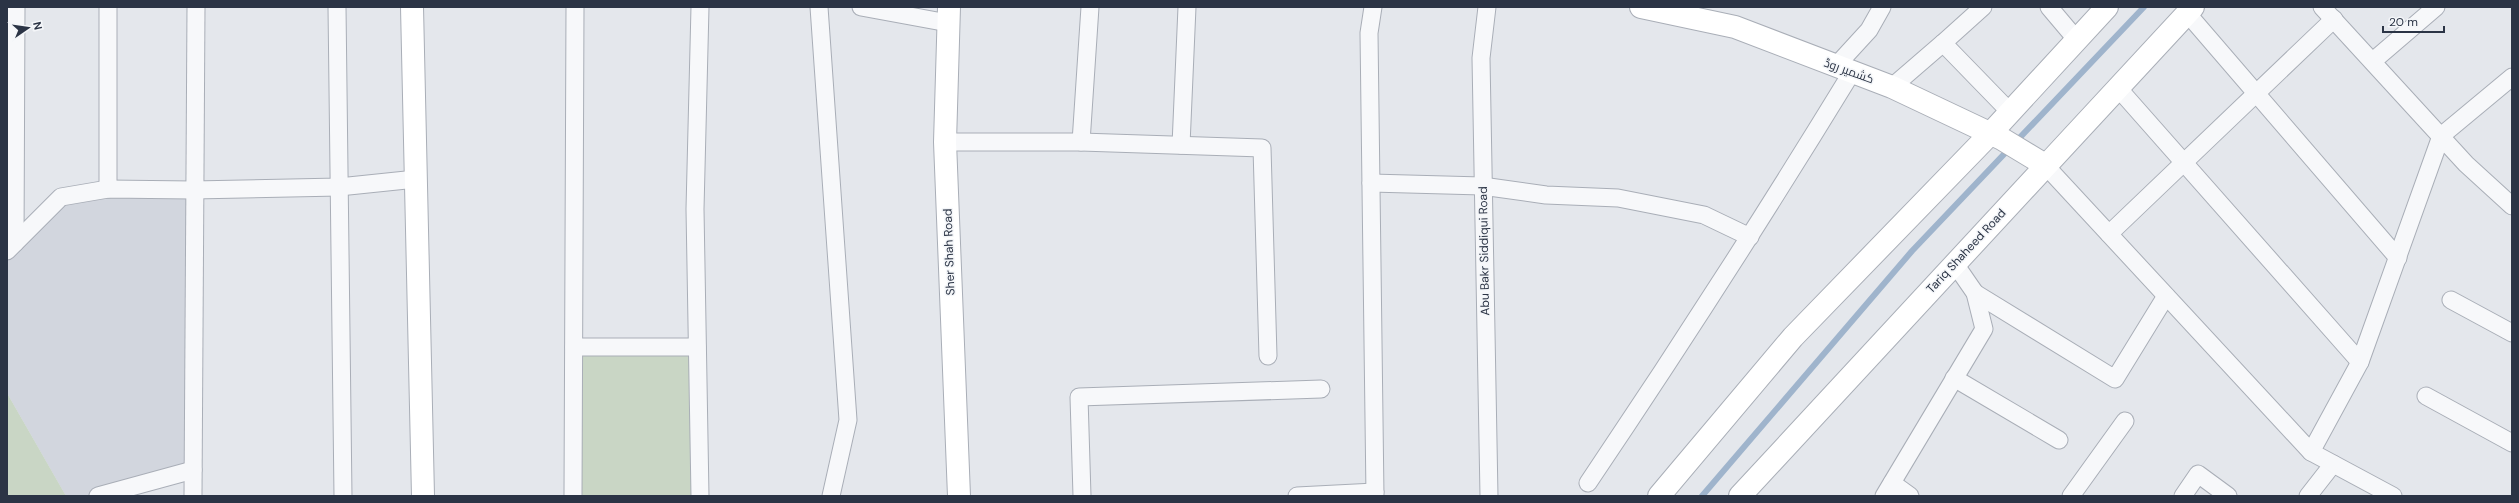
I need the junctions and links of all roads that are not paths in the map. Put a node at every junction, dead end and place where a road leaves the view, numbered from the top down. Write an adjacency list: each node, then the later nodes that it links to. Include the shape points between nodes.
1 (16, 7): 33 (street)
2 (108, 7): 46 (street)
3 (196, 7): 47 (street)
4 (337, 7): 45 (street)
5 (412, 7): 42 (main road)
6 (575, 7): 58 (street)
7 (700, 7): 59 (street, via 695,209)
8 (819, 7): 80 (street, via 848,420)
9 (861, 7): 23 (street)
10 (1090, 7): 38 (street)
11 (1187, 7): 39 (street)
12 (1373, 7): 43 (street, via 1368,33)
13 (1487, 7): 44 (street, Abu Bakr Siddiqui Road, via 1481,58)
14 (1641, 7): 21 (main road, کشمیر روڈ)
15 (1882, 7): 28 (street)
16 (1983, 7): 26 (street)
17 (2049, 7): 25 (street)
18 (2107, 7): 25 (main road)
19 (2322, 7): 24 (street)
20 (2436, 7): 27 (street)
21 (1666, 10): 28 (main road, کشمیر روڈ, via 1735,27)
22 (2190, 10): 31 (main road, Tariq Shaheed Road); 32 (street)
23 (948, 15): 37 (main road, Sher Shah Road)
24 (2334, 19): 27 (street); 32 (street)
25 (2076, 39): 34 (main road)
26 (1942, 44): 30 (street); 34 (street)
27 (2372, 61): 35 (street)
28 (1844, 69): 30 (main road, کشمیر روڈ); 50 (street)
29 (2512, 77): 35 (street)
30 (1892, 87): 36 (main road, کشمیر روڈ)
31 (2118, 88): 40 (street); 41 (main road, Tariq Shaheed Road)
32 (2256, 93): 40 (street); 52 (street)
33 (11, 96): 51 (street)
34 (2010, 112): 36 (main road)
35 (2441, 136): 48 (street, via 2466,164); 52 (street)
36 (1996, 137): 41 (main road, کشمیر روڈ); 85 (main road, via 1793,337)
37 (945, 142): 38 (street); 81 (main road, Sher Shah Road)
38 (1081, 142): 39 (street)
39 (1181, 145): 60 (street, via 1262,148)
40 (2184, 163): 49 (street); 61 (street)
41 (2044, 166): 49 (street); 53 (main road, Tariq Shaheed Road)
42 (416, 179): 45 (street); 77 (main road)
43 (1371, 183): 44 (street); 73 (street)
44 (1482, 186): 50 (street, via 1546,195 1618,198 1704,215); 84 (street, Abu Bakr Siddiqui Road)
45 (339, 187): 47 (street); 76 (street)
46 (108, 189): 47 (street); 51 (street, via 61,197)
47 (193, 190): 70 (street)
48 (2512, 206)
49 (2109, 234): 55 (street)
50 (1750, 237): 71 (street)
51 (11, 247)
52 (2398, 258): 61 (street)
53 (1955, 264): 54 (street); 86 (main road, Tariq Shaheed Road)
54 (1975, 292): 55 (street, via 2115,379); 62 (street, via 1984,330)
55 (2166, 296): 68 (street)
56 (2451, 300): 57 (street)
57 (2512, 333)
58 (574, 347): 59 (street); 78 (street)
59 (697, 347): 79 (street)
60 (1268, 356)
61 (2360, 362): 68 (street)
62 (1954, 378): 66 (street); 72 (street)
63 (1321, 389): 82 (street, via 1079,396)
64 (2426, 396): 67 (street)
65 (2125, 421): 88 (street)
66 (2059, 440)
67 (2512, 443)
68 (2311, 452): 69 (street)
69 (2333, 464): 91 (street); 92 (street)
70 (192, 470): 74 (street); 75 (street)
71 (1588, 483)
72 (1888, 490): 87 (street)
73 (1375, 494): 83 (street)
74 (98, 496)
75 (193, 496)
76 (343, 496)
77 (423, 496)
78 (573, 496)
79 (700, 496)
80 (831, 496)
81 (959, 496)
82 (1082, 496)
83 (1297, 496)
84 (1489, 496)
85 (1660, 496)
86 (1740, 496)
87 (1910, 496)
88 (2071, 496)
89 (2183, 496): 90 (street, via 2198,474)
90 (2228, 496)
91 (2308, 496)
92 (2393, 496)

